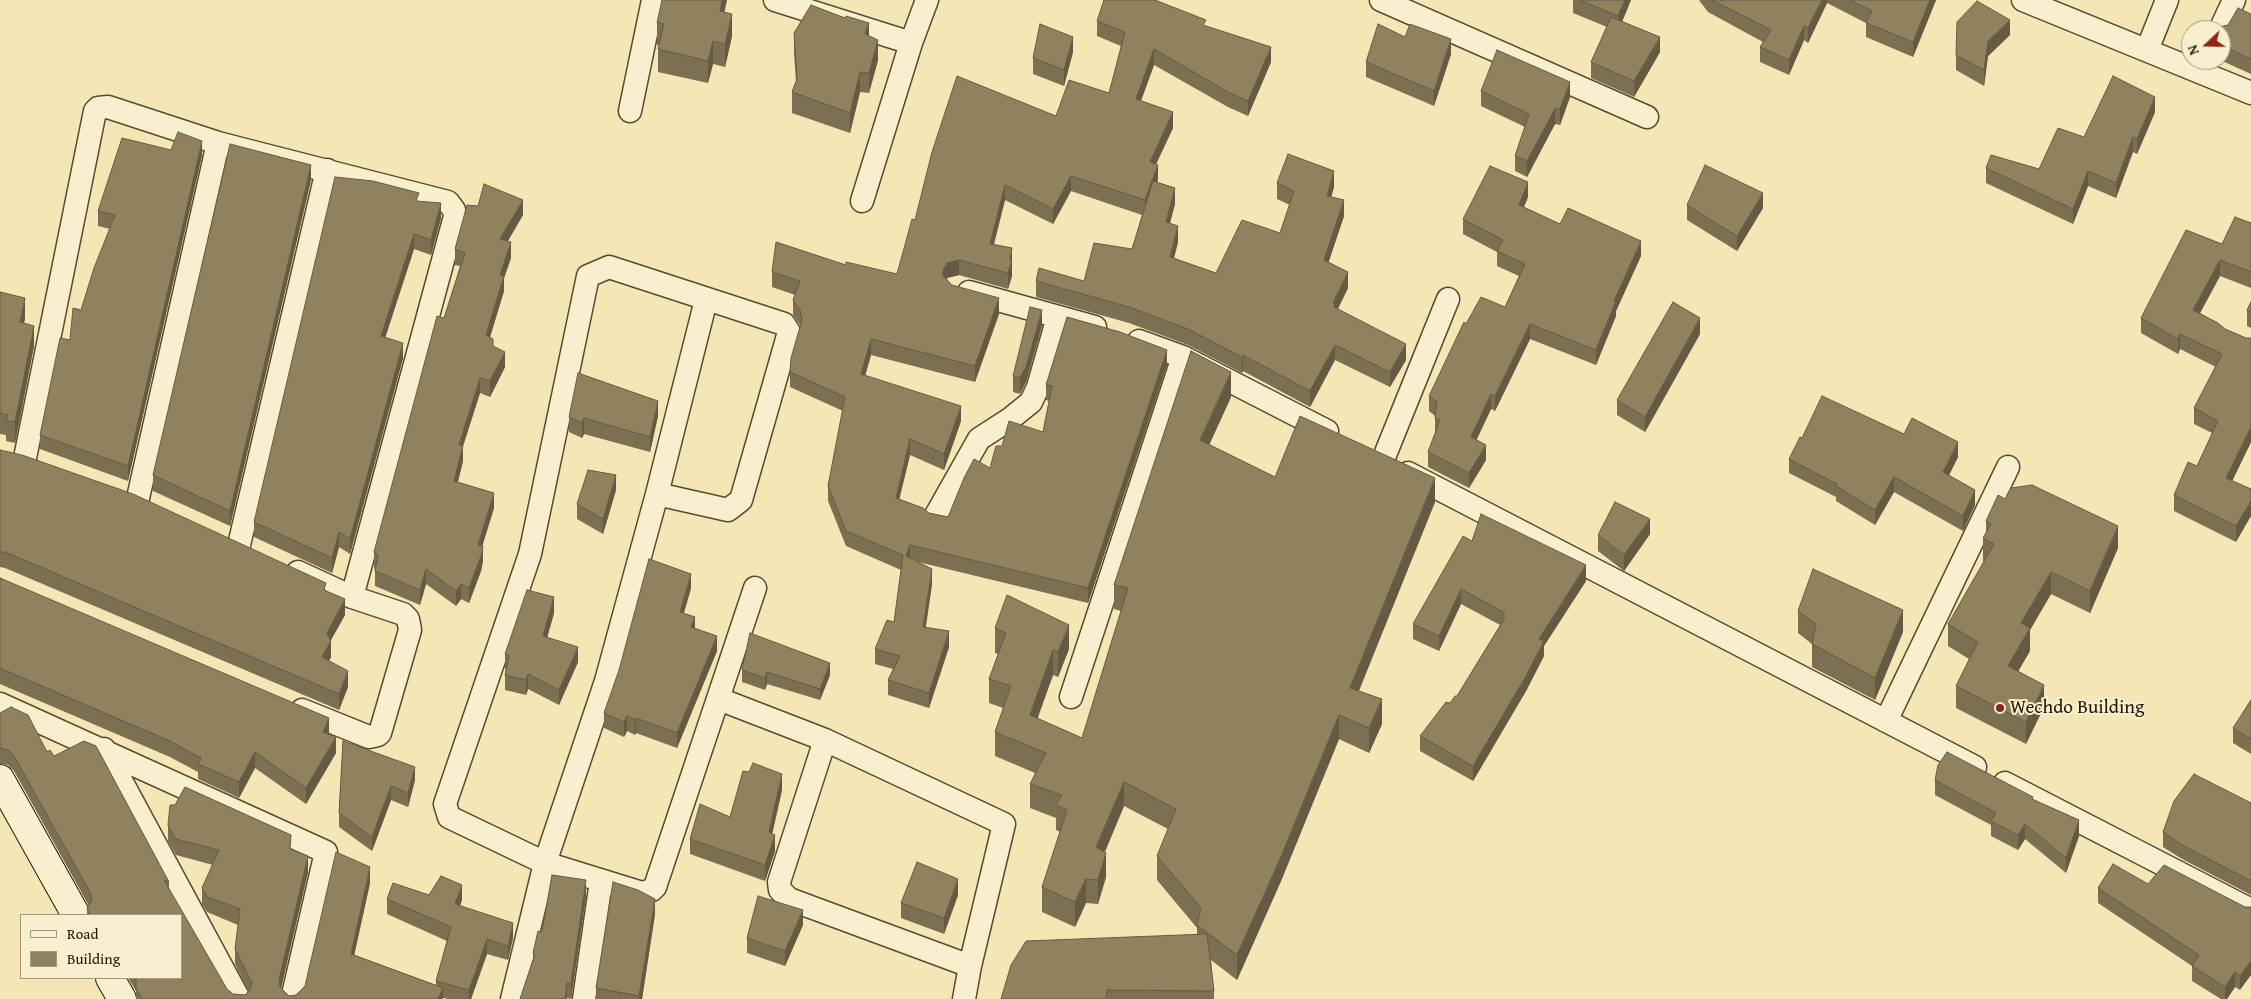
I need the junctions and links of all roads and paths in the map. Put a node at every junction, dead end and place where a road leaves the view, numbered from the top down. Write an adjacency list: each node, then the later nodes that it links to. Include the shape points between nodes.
1 (653, 0): 15 (street)
2 (775, 0): 10 (street)
3 (926, 0): 10 (street)
4 (1381, 0): 16 (street)
5 (2023, 0): 8 (street)
6 (2167, 0): 11 (street)
7 (2234, 0): 9 (street)
8 (2058, 7): 11 (street)
9 (2225, 20)
10 (911, 43): 19 (street)
11 (2147, 50): 12 (street)
12 (2181, 60)
13 (2211, 70): 14 (street)
14 (2251, 93)
15 (630, 111)
16 (1647, 117)
17 (218, 143): 18 (street); 26 (street, via 108,107 94,111); 29 (street)
18 (327, 170): 31 (street); 34 (street, via 448,202 455,216)
19 (862, 201)
20 (956, 288): 23 (street)
21 (1448, 299): 25 (street)
22 (706, 300): 28 (street); 28 (street, via 784,324 789,332 741,500 728,510); 43 (street, via 609,267 588,276 530,554 445,804 446,812 453,821)
23 (1058, 317): 24 (street, via 1119,334); 30 (street, via 1031,402 979,439)
24 (1182, 357): 25 (street); 35 (street)
25 (1365, 451): 39 (street)
26 (26, 459)
27 (2008, 466): 39 (street)
28 (657, 494): 43 (street, via 606,682)
29 (137, 498)
30 (935, 517)
31 (239, 545)
32 (282, 565): 34 (street)
33 (755, 588): 36 (street)
34 (352, 597): 37 (street, via 403,614 410,624 380,732 370,737)
35 (1071, 697)
36 (719, 699): 40 (street); 44 (street, via 656,886 642,893)
37 (287, 703)
38 (0, 704): 41 (street)
39 (1886, 721): 45 (street)
40 (825, 740): 47 (street, via 1004,824); 47 (street, via 779,882 780,890 789,899)
41 (104, 749): 50 (street); 51 (street, via 326,852)
42 (0, 779): 46 (street)
43 (545, 863): 44 (street); 52 (street)
44 (601, 881): 53 (street)
45 (2251, 910)
46 (75, 914)
47 (970, 966): 54 (street)
48 (111, 979): 49 (street)
49 (122, 999)
50 (239, 999)
51 (292, 999)
52 (512, 999)
53 (584, 999)
54 (964, 999)

